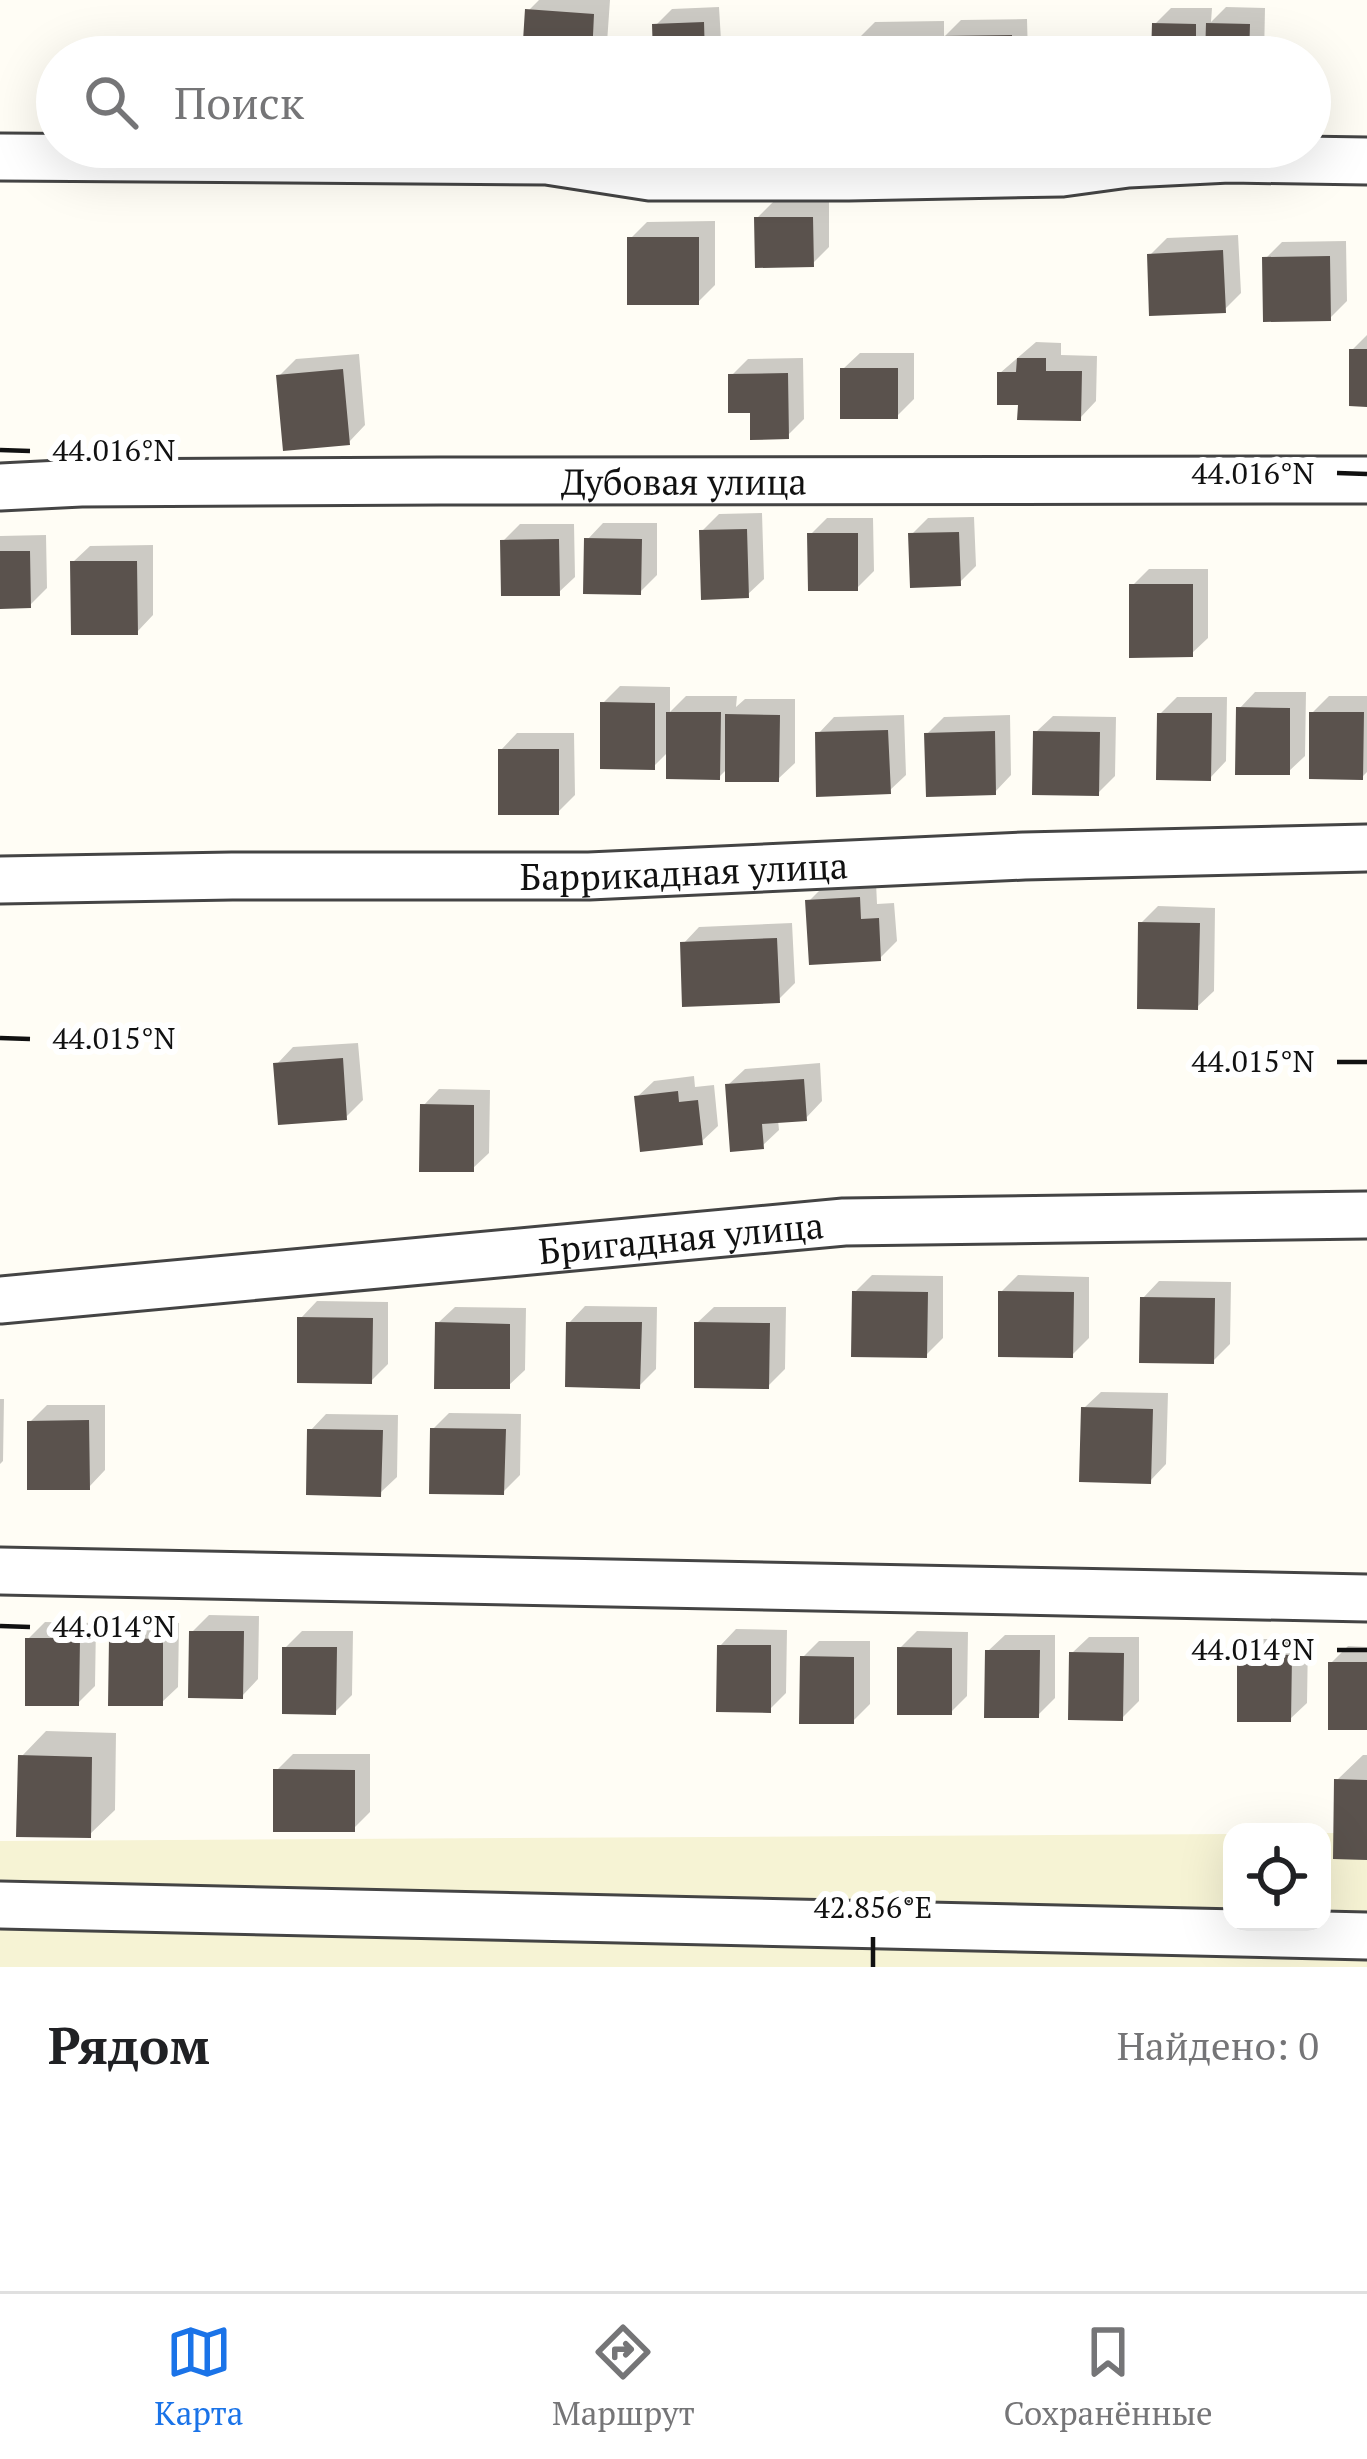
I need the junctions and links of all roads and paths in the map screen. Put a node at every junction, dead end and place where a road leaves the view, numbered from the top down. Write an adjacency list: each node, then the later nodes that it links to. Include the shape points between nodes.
1 (0, 157): 2 (street)
2 (36, 157)
3 (1331, 160): 4 (street)
4 (1367, 161)
5 (592, 168): 6 (street, via 650,177 849,177)
6 (1098, 168)
7 (1367, 480): 8 (street, Дубовая улица)
8 (0, 487)
9 (1367, 848): 10 (street, Баррикадная улица, via 589,875)
10 (0, 880)
11 (1367, 1215): 12 (street, Бригадная улица, via 844,1222)
12 (0, 1300)
13 (0, 1571): 14 (street)
14 (1367, 1598)
15 (0, 1905): 16 (street)
16 (1367, 1936)

